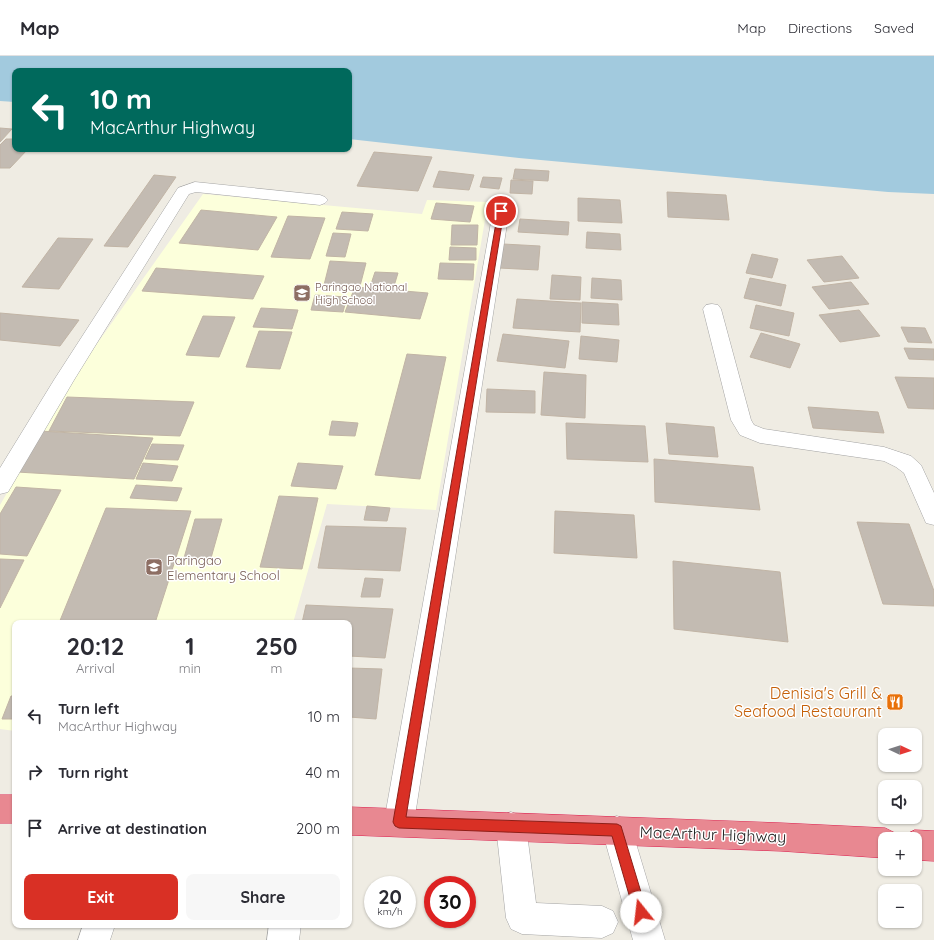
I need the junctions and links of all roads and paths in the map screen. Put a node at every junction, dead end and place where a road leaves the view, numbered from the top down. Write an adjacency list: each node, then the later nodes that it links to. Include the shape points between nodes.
1 (320, 200): 4 (street, via 195,187 183,191)
2 (501, 211): 9 (street)
3 (712, 309): 5 (street, via 741,420 747,430 767,438 899,458 912,470)
4 (0, 486)
5 (934, 518)
6 (0, 809): 7 (highway)
7 (12, 809)
8 (352, 820): 9 (highway, MacArthur Highway)
9 (399, 822): 10 (highway, MacArthur Highway)
10 (511, 826): 11 (highway, MacArthur Highway); 15 (street, via 522,918)
11 (617, 830): 12 (highway, MacArthur Highway); 20 (street)
12 (878, 843)
13 (922, 845): 14 (highway)
14 (934, 846)
15 (602, 922)
16 (97, 928): 18 (street)
17 (285, 928): 19 (street)
18 (94, 940)
19 (283, 940)
20 (649, 940)

